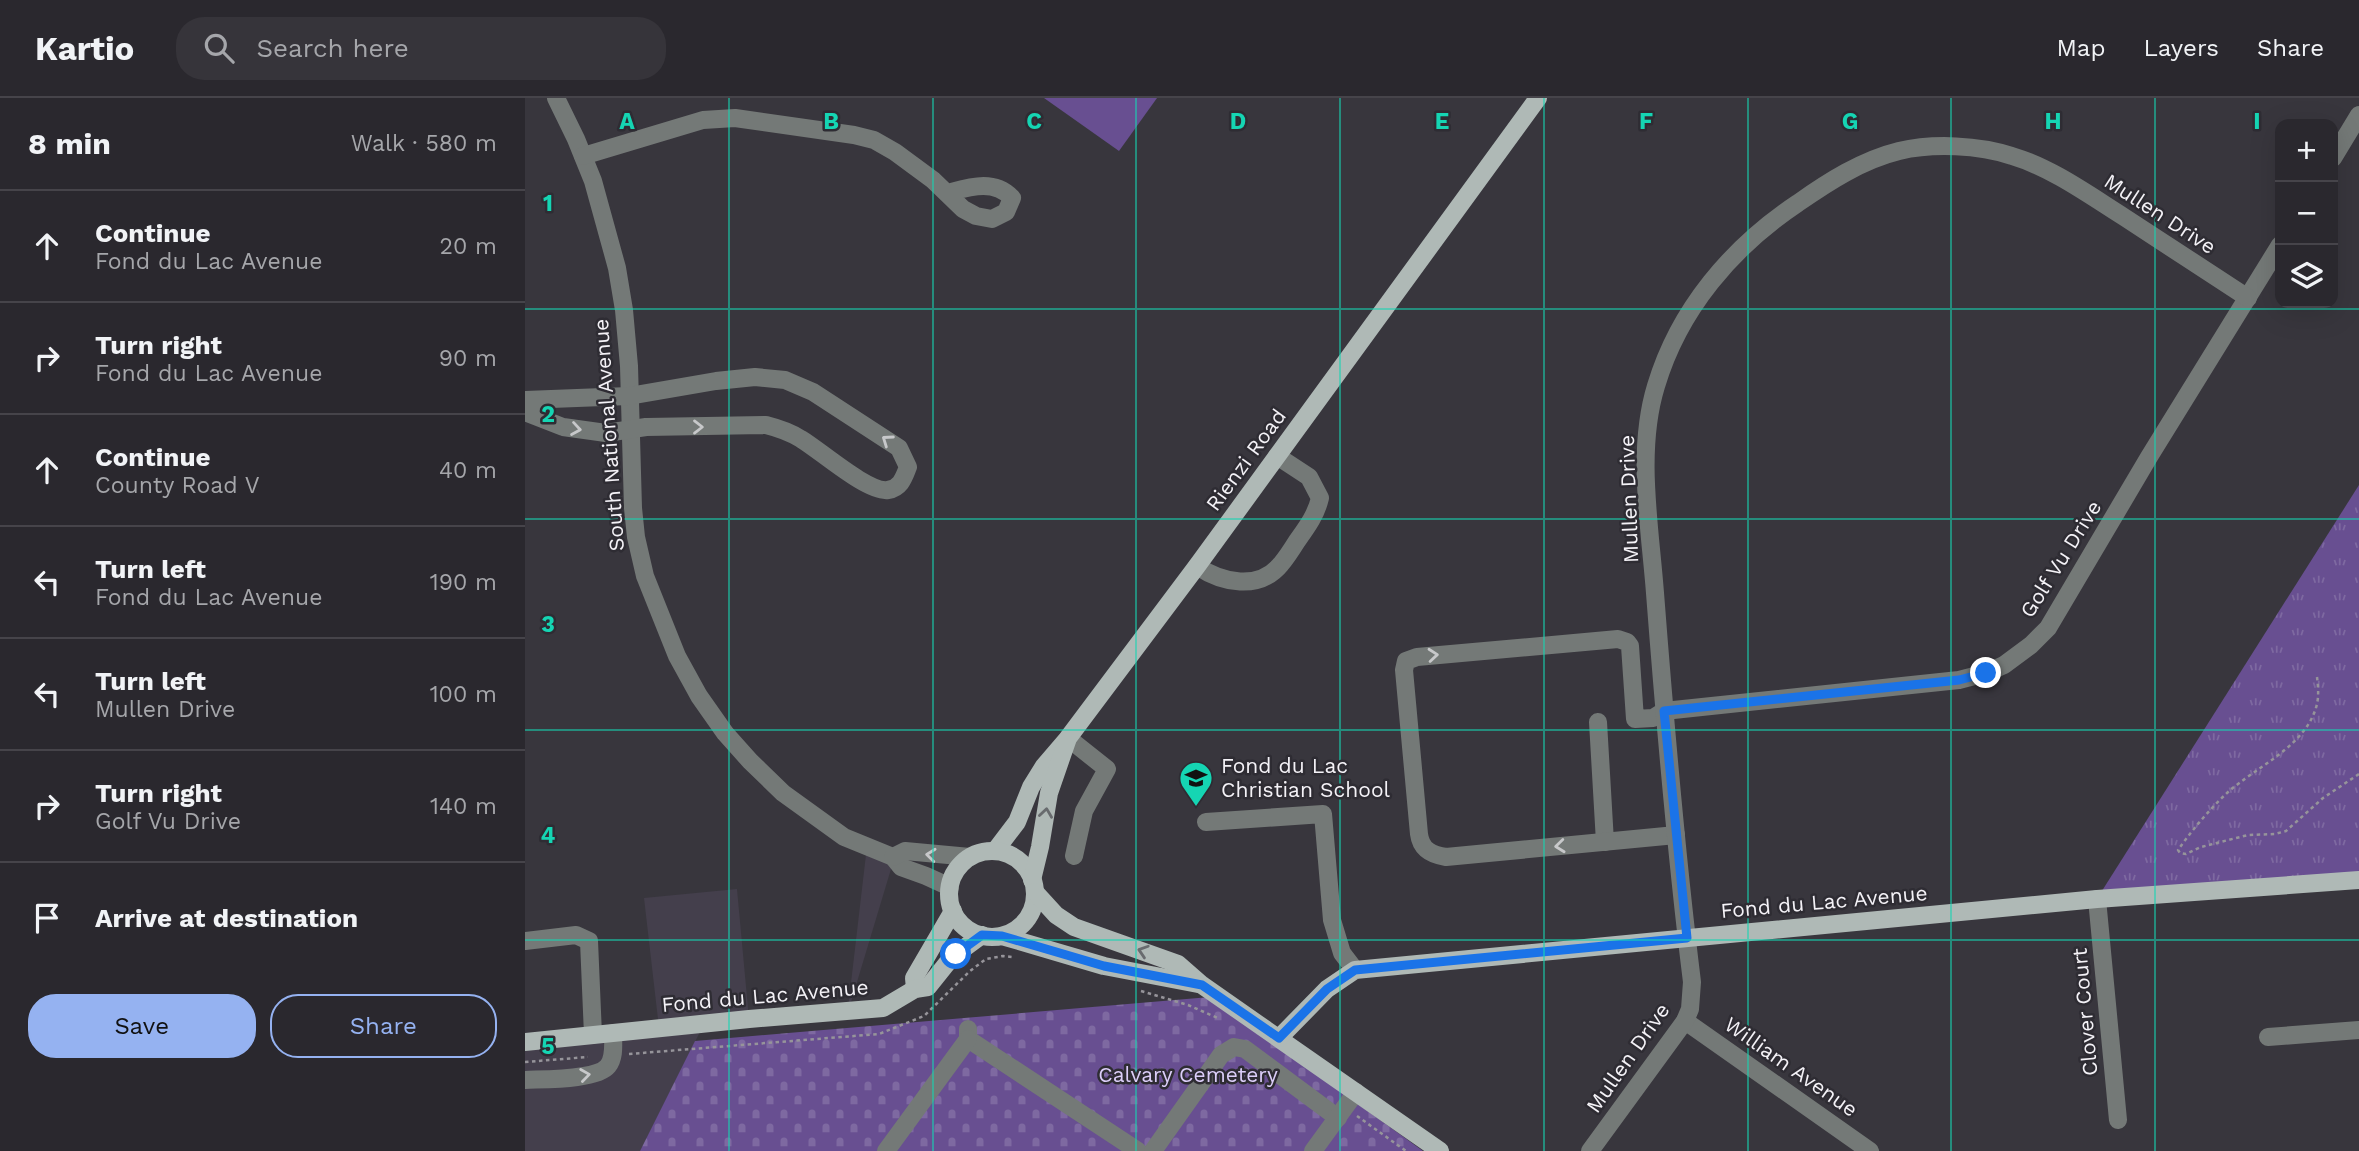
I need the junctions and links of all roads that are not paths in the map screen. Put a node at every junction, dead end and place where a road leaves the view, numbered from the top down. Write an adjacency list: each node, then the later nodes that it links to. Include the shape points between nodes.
1 (556, 98): 5 (street, South National Avenue)
2 (1538, 98): 13 (main road, Rienzi Road)
3 (2359, 115): 4 (street)
4 (2338, 150)
5 (583, 156): 6 (street, via 703,120 736,118 874,140); 9 (street, South National Avenue, via 617,268 627,332)
6 (947, 193)
7 (2275, 253): 8 (street, Golf Vu Drive)
8 (2248, 298): 15 (street, Mullen Drive, via 2097,200 2012,156 1958,147 1900,151 1868,161 1823,186 1755,236 1717,272 1695,302 1656,385 1649,424 1647,487); 17 (street, Golf Vu Drive, via 2056,617 2020,654 1986,673 1959,680)
9 (629, 396): 10 (street); 12 (street, South National Avenue); 12 (street, one-way to 9, via 766,425 801,439 873,489 890,490 902,482 908,467 899,448 791,382 755,377)
10 (525, 400)
11 (525, 412): 12 (street, one-way to 12, via 563,427 606,433)
12 (630, 429): 25 (street, South National Avenue, via 633,515 640,556 664,628 699,696 740,750 788,798 844,837)
13 (1277, 456): 14 (main road, Rienzi Road); 14 (street, via 1309,477 1320,498 1316,515 1280,566 1259,580 1234,582)
14 (1197, 566): 19 (main road, Rienzi Road)
15 (1661, 676): 16 (street); 17 (street, Mullen Drive)
16 (1632, 679): 17 (street, Golf Vu Drive, via 1635,719 1653,718); 22 (street, one-way to 16, via 1446,857 1431,854 1420,841 1404,665 1417,657 1618,639 1630,646)
17 (1664, 711): 21 (street, Mullen Drive)
18 (1598, 722): 22 (street)
19 (1068, 738): 23 (main road, Rienzi Road, via 1031,786 1017,822); 24 (street, via 1107,769 1084,811); 28 (main road, one-way to 19, via 1049,793)
20 (1206, 822): 36 (street, via 1323,814 1332,920 1342,953)
21 (1676, 835): 22 (street); 34 (street, Mullen Drive)
22 (1605, 842)
23 (995, 851): 26 (main road); 28 (main road, via 1018,860)
24 (1074, 856)
25 (893, 857): 26 (street, one-way to 25, via 905,852); 29 (street, South National Avenue, via 901,867)
26 (970, 857): 29 (main road)
27 (2359, 880): 30 (main road, Fond du Lac Avenue)
28 (1034, 886): 33 (main road, via 1030,915); 37 (main road, one-way to 28, via 1178,964 1074,926 1056,915)
29 (950, 887): 31 (main road)
30 (2097, 899): 34 (main road, Fond du Lac Avenue); 49 (street, Clover Court)
31 (953, 911): 32 (main road, via 968,929); 38 (main road, via 913,978)
32 (982, 935): 33 (main road); 38 (main road, Fond du Lac Avenue, via 952,957 928,987)
33 (1002, 936): 37 (main road, via 1104,966)
34 (1687, 938): 36 (main road, Fond du Lac Avenue); 39 (street, Mullen Drive, via 1692,982)
35 (525, 942): 42 (street, via 576,935 589,941)
36 (1355, 970): 44 (main road, Fond du Lac Avenue, via 1327,989)
37 (1202, 985): 44 (main road)
38 (915, 989): 41 (main road, Fond du Lac Avenue, via 883,1008)
39 (1685, 1021): 55 (street, Mullen Drive); 56 (street, William Avenue)
40 (2359, 1030): 43 (street)
41 (613, 1033): 42 (main road, Fond du Lac Avenue); 46 (street, one-way to 41, via 594,1074 607,1068 613,1055)
42 (593, 1035): 45 (main road, Fond du Lac Avenue)
43 (2268, 1037)
44 (1279, 1038): 47 (main road)
45 (525, 1042)
46 (525, 1080)
47 (1356, 1092): 48 (street); 54 (main road)
48 (1341, 1112): 52 (street, via 1245,1049 1234,1047 1221,1055); 53 (street)
49 (2118, 1120)
50 (1133, 1150): 51 (street, via 968,1034)
51 (886, 1151)
52 (1153, 1151)
53 (1313, 1151)
54 (1440, 1151)
55 (1590, 1151)
56 (1870, 1151)

